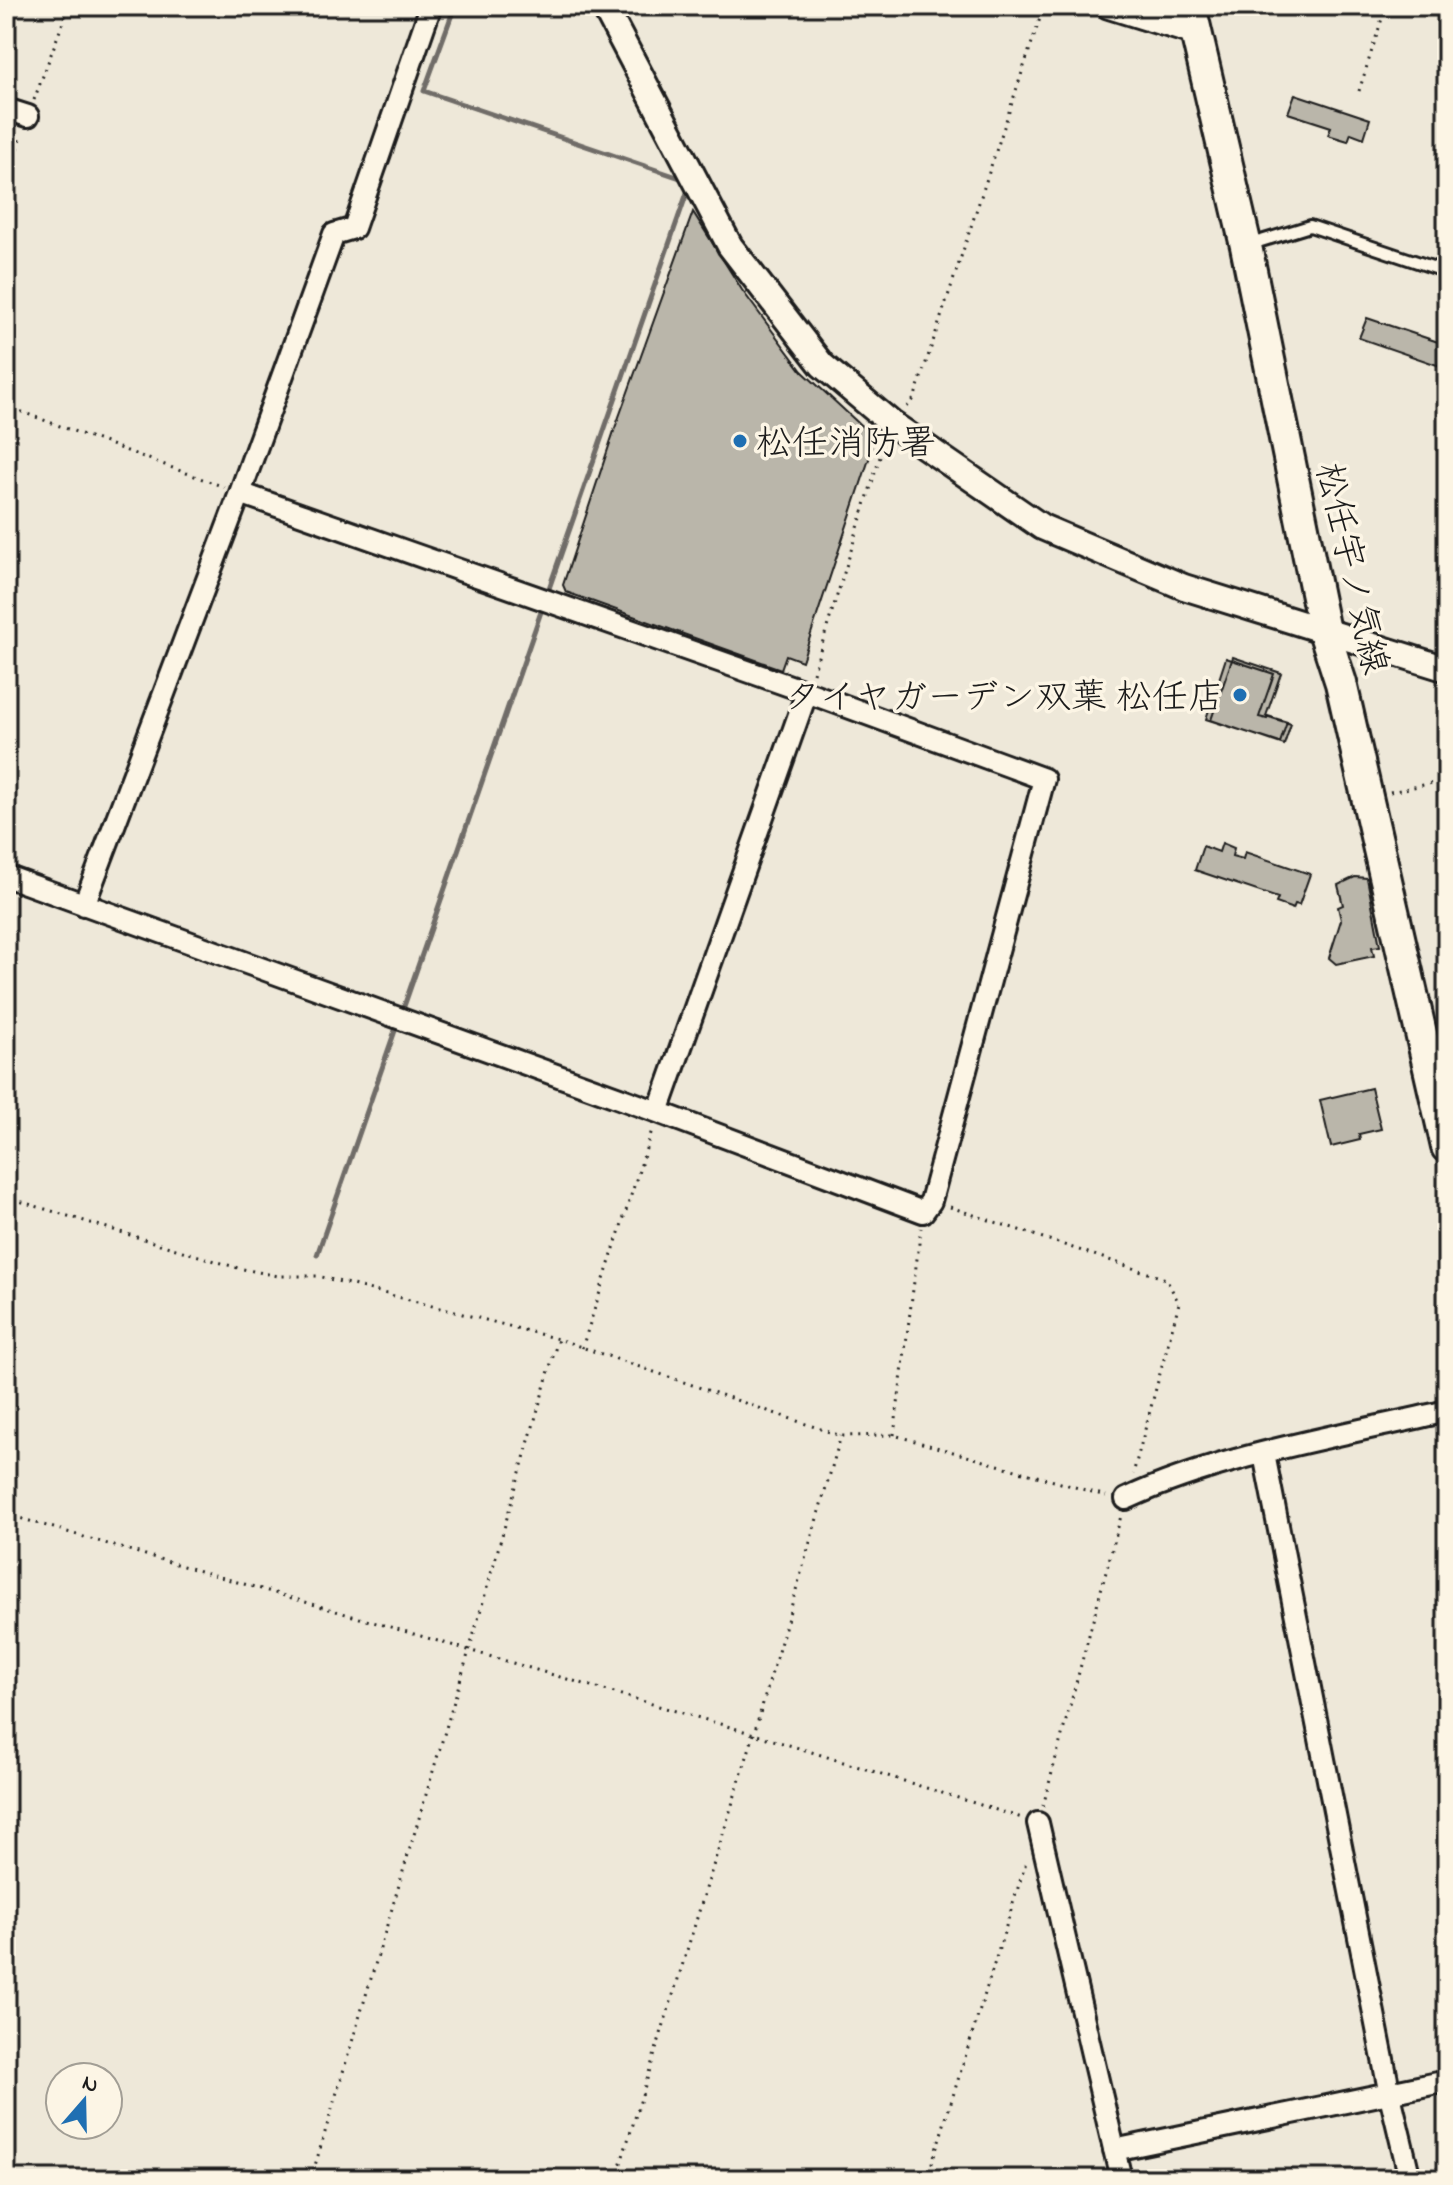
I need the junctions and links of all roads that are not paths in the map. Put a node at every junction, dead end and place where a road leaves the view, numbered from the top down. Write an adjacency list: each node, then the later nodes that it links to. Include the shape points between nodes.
1 (431, 6): 9 (street, via 354,228 334,234)
2 (604, 6): 10 (street, via 730,246 822,365 891,423 1042,527 1184,587)
3 (1109, 6): 4 (street)
4 (1193, 19): 7 (main road, 松任宇ノ気線)
5 (6, 109): 6 (street)
6 (28, 116)
7 (1246, 246): 8 (lane, via 1310,226); 10 (main road, 松任宇ノ気線)
8 (1447, 272)
9 (240, 493): 12 (street); 14 (street)
10 (1324, 631): 11 (street); 16 (main road, 松任宇ノ気線, via 1341,683)
11 (1447, 669)
12 (807, 692): 15 (street); 15 (street, via 1044,779 927,1206)
13 (6, 876): 14 (street)
14 (84, 905): 15 (street)
15 (658, 1112)
16 (1447, 1147)
17 (1447, 1411): 18 (street)
18 (1264, 1454): 19 (street, via 1158,1484); 22 (street)
19 (1126, 1499)
20 (1038, 1823): 23 (street)
21 (1447, 2081): 22 (street)
22 (1390, 2095): 23 (street); 25 (street)
23 (1114, 2150): 24 (street)
24 (1121, 2179)
25 (1410, 2179)

